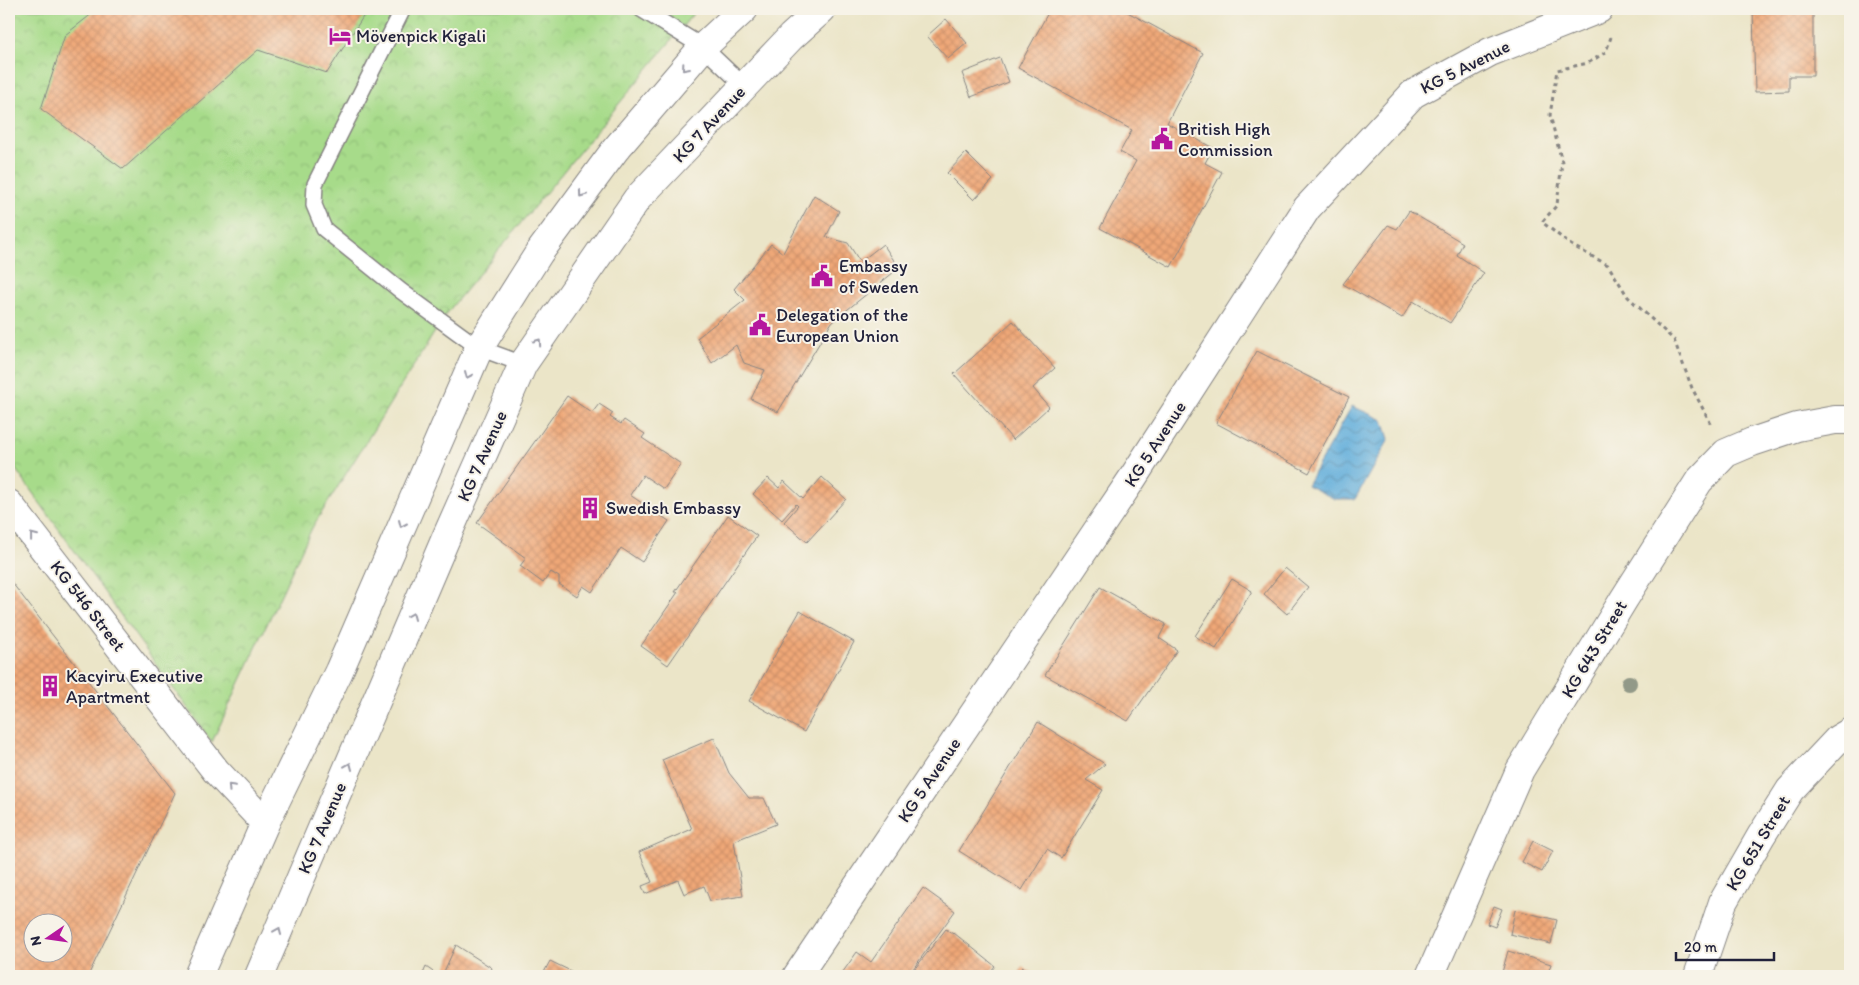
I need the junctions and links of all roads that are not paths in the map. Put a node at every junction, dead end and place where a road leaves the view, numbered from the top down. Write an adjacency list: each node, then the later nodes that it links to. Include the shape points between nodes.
1 (403, 9): 8 (lane, via 315,184 314,205 324,229 400,291)
2 (641, 9): 6 (lane)
3 (744, 9): 6 (street)
4 (822, 9): 7 (street, KG 7 Avenue)
5 (1598, 9): 16 (street, KG 5 Avenue, via 1490,52 1414,94 1307,208 1132,479)
6 (703, 46): 7 (lane); 8 (street, one-way to 8, via 615,150 539,253)
7 (744, 86): 9 (street, KG 7 Avenue, one-way to 7, via 638,199)
8 (479, 348): 9 (lane); 13 (street, one-way to 13, via 339,671)
9 (523, 364): 15 (street, KG 7 Avenue, one-way to 9)
10 (1850, 420): 17 (street, KG 643 Street, via 1797,427 1752,442 1726,453 1699,480 1520,770)
11 (9, 504): 13 (street, KG 546 Street, one-way to 11, via 216,771)
12 (1850, 732): 18 (street, KG 651 Street, via 1838,739 1790,790 1766,828 1723,902)
13 (265, 823): 14 (street)
14 (198, 976)
15 (259, 976)
16 (798, 976)
17 (1430, 976)
18 (1698, 976)

